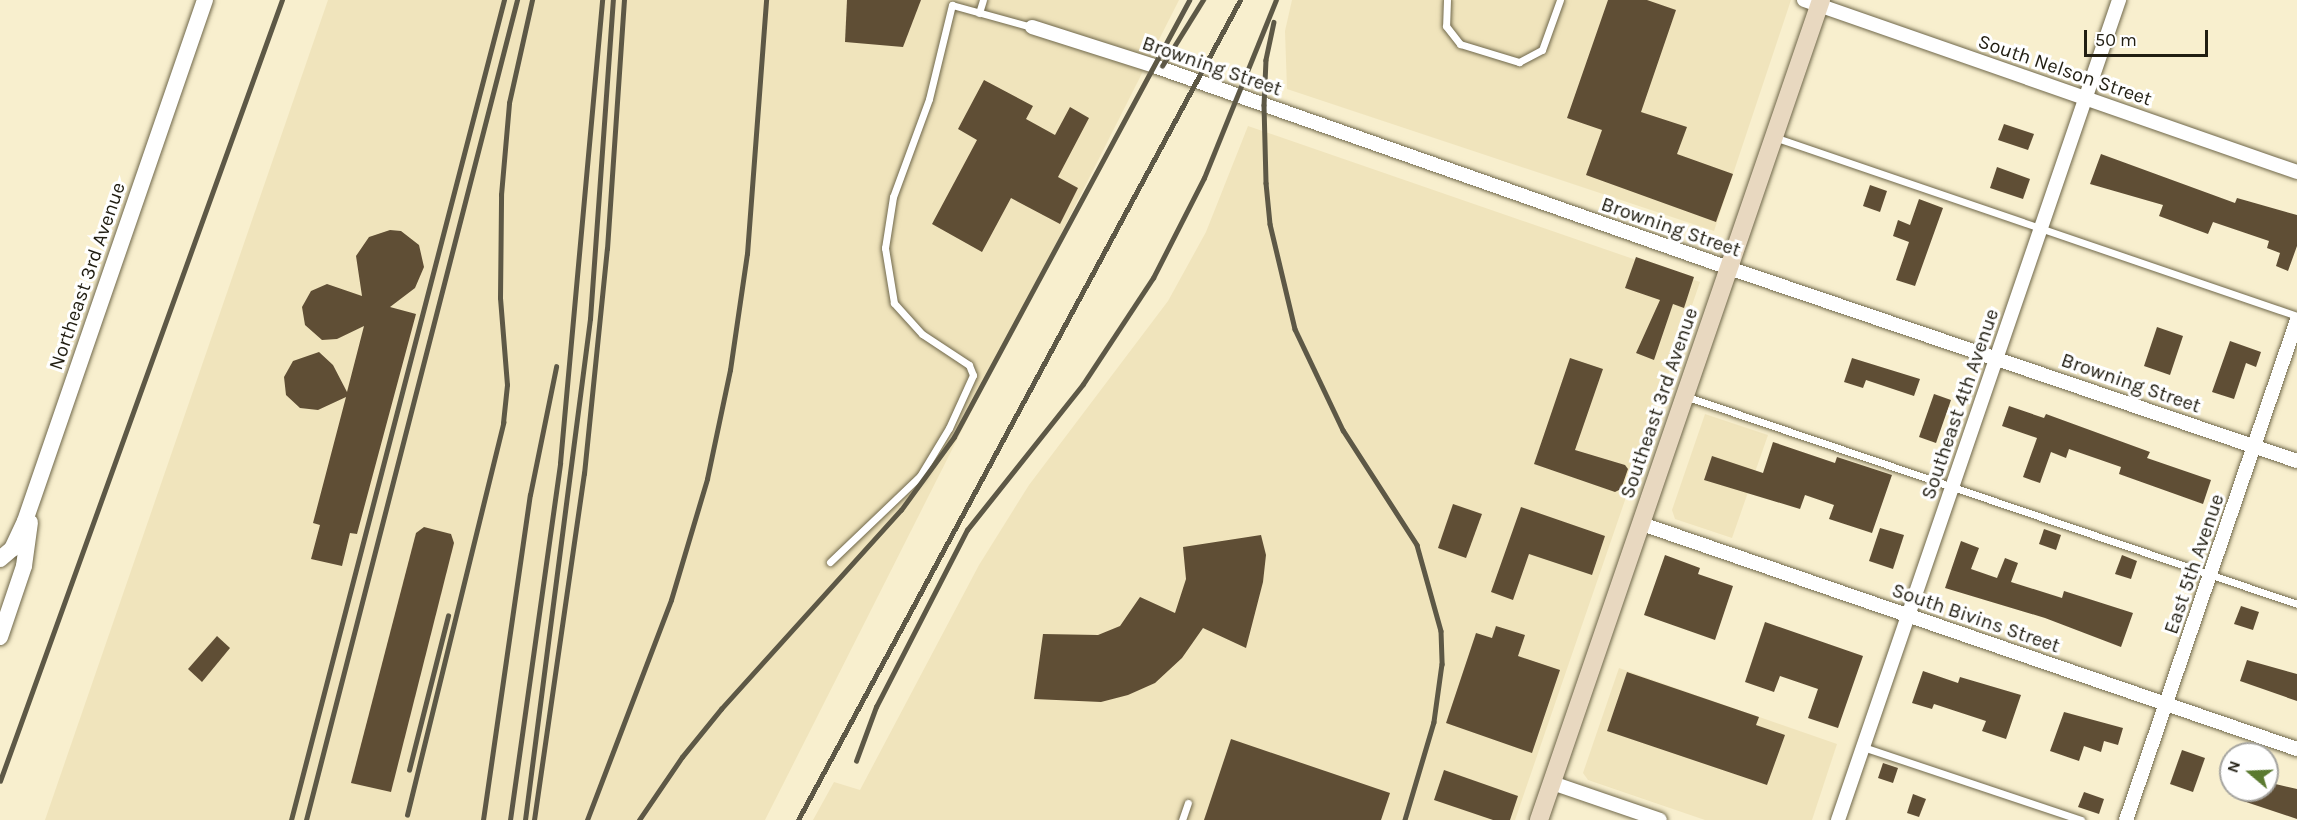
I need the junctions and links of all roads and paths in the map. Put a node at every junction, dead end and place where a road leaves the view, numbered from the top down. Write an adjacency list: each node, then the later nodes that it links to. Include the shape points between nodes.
1 (205, 0): 21 (street, Northeast 3rd Avenue)
2 (984, 0): 8 (lane)
3 (1447, 0): 4 (lane, via 1446,26 1460,44 1519,62 1542,50)
4 (1560, 0)
5 (2119, 0): 10 (street, Southeast 4th Avenue)
6 (1815, 2): 10 (street, South Nelson Street); 11 (main road, Southeast 3rd Avenue)
7 (952, 3): 8 (lane); 24 (lane, via 929,99 893,197 885,248 894,303 922,334 969,365 973,375 949,429 920,476)
8 (979, 13): 9 (lane)
9 (1032, 27): 14 (street, Browning Street)
10 (2085, 98): 12 (street, South Nelson Street); 13 (street, Southeast 4th Avenue)
11 (1774, 137): 13 (lane); 14 (main road, Southeast 3rd Avenue)
12 (2297, 172)
13 (2040, 230): 15 (lane); 16 (street, Southeast 4th Avenue)
14 (1730, 268): 16 (street, Browning Street); 17 (main road, Southeast 3rd Avenue)
15 (2297, 318): 18 (street, East 5th Avenue)
16 (1996, 358): 18 (street, Browning Street); 20 (street, Southeast 4th Avenue)
17 (1685, 396): 20 (lane); 22 (main road, Southeast 3rd Avenue)
18 (2254, 447): 19 (street, Browning Street); 25 (street, East 5th Avenue)
19 (2297, 462)
20 (1952, 485): 25 (lane); 27 (street, Southeast 4th Avenue)
21 (34, 494): 23 (street, Northeast 3rd Avenue, via 12,549); 28 (street, via 24,566)
22 (1641, 524): 27 (street, South Bivins Street); 32 (main road, Southeast 3rd Avenue)
23 (0, 559)
24 (830, 562)
25 (2211, 573): 26 (lane); 29 (street, East 5th Avenue)
26 (2297, 604)
27 (1907, 615): 29 (street, South Bivins Street); 30 (street, Southeast 4th Avenue)
28 (0, 637)
29 (2166, 704): 31 (street, South Bivins Street); 39 (street, East 5th Avenue)
30 (1863, 747): 37 (street, Southeast 4th Avenue); 38 (lane)
31 (2297, 749)
32 (1552, 783): 35 (main road, Southeast 3rd Avenue); 36 (street)
33 (1188, 802): 34 (lane)
34 (1182, 820)
35 (1539, 820)
36 (1660, 820)
37 (1838, 820)
38 (2081, 820)
39 (2126, 820)

